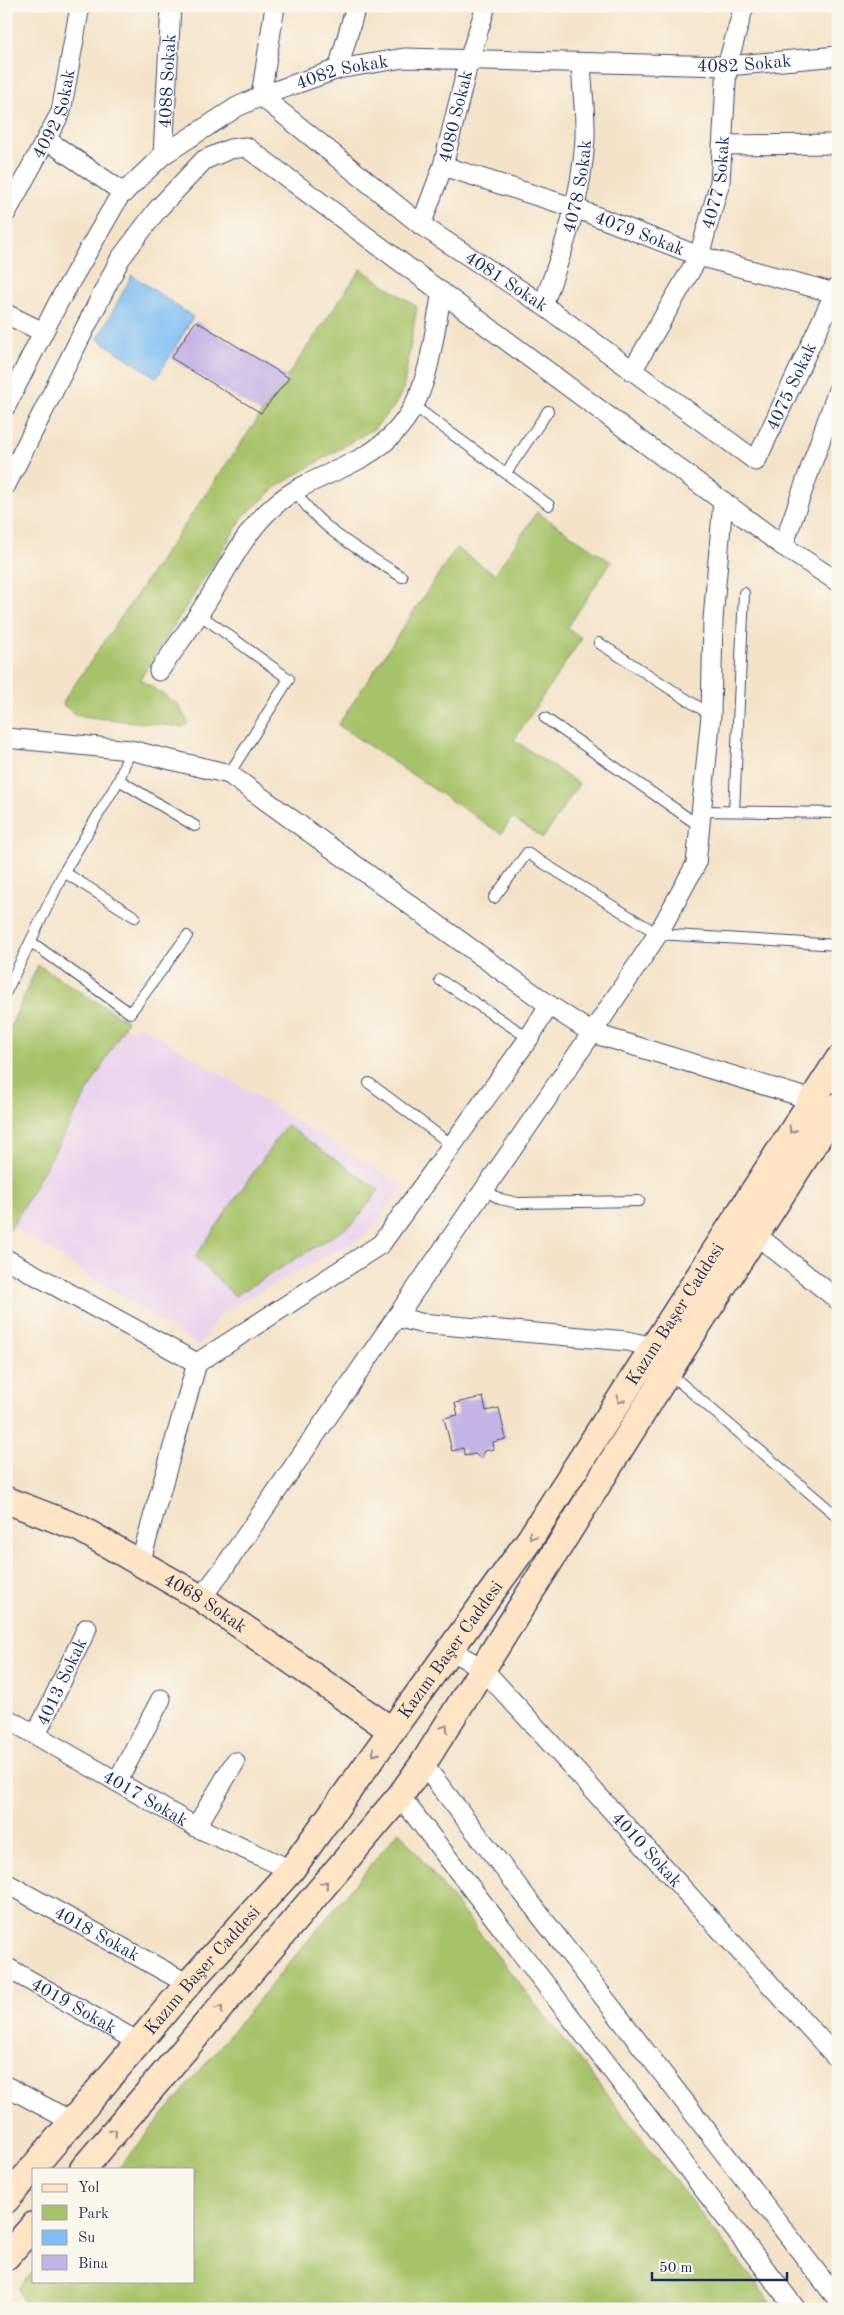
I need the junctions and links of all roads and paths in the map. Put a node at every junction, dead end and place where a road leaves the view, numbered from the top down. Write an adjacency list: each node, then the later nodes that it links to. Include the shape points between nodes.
1 (80, 6): 13 (street, 4092 Sokak, via 61,112)
2 (171, 6): 16 (street, 4088 Sokak)
3 (275, 6): 12 (street)
4 (356, 6): 11 (street)
5 (486, 6): 8 (street, 4080 Sokak)
6 (744, 6): 10 (street, 4077 Sokak)
7 (838, 56): 10 (street, 4082 Sokak)
8 (469, 60): 9 (street, 4082 Sokak); 11 (street, 4082 Sokak, via 404,58); 17 (street, 4080 Sokak)
9 (581, 63): 10 (street, 4082 Sokak); 19 (street, 4078 Sokak, via 585,138)
10 (727, 66): 15 (street, 4077 Sokak)
11 (338, 69): 12 (street, 4082 Sokak)
12 (261, 96): 16 (street, 4082 Sokak, via 237,107); 21 (street, 4081 Sokak)
13 (46, 140): 18 (street); 20 (street, 4092 Sokak)
14 (838, 144): 15 (street)
15 (722, 145): 22 (street, 4077 Sokak, via 720,182)
16 (163, 155): 18 (street, 4082 Sokak)
17 (443, 166): 19 (street, 4079 Sokak); 21 (street, 4080 Sokak)
18 (124, 193): 27 (street, 4082 Sokak)
19 (575, 208): 22 (street, 4079 Sokak); 25 (street, 4078 Sokak)
20 (6, 213)
21 (422, 225): 25 (street, 4081 Sokak)
22 (700, 256): 23 (street, 4079 Sokak); 28 (street, 4077 Sokak)
23 (837, 291): 33 (street, 4075 Sokak)
24 (442, 292): 31 (street, via 431,362); 35 (street, via 246,147 214,155 204,160 157,210 120,259); 37 (street)
25 (543, 305): 28 (street, 4081 Sokak)
26 (6, 314): 27 (street)
27 (43, 332): 30 (street, 4082 Sokak)
28 (632, 371): 33 (street, 4081 Sokak)
29 (838, 390): 39 (street)
30 (6, 406)
31 (414, 406): 34 (lane); 36 (street, via 393,434 373,451)
32 (548, 411): 34 (lane)
33 (756, 461)
34 (506, 473): 38 (lane)
35 (6, 485)
36 (295, 490): 40 (lane, via 320,522); 43 (street, via 274,506 247,538)
37 (723, 501): 39 (street); 46 (street, via 713,620)
38 (549, 505)
39 (783, 546): 41 (street)
40 (402, 578)
41 (838, 582)
42 (744, 593): 52 (lane)
43 (199, 614): 45 (street); 50 (lane, via 289,679)
44 (600, 643): 46 (lane)
45 (159, 671)
46 (711, 715): 54 (street)
47 (545, 718): 54 (lane)
48 (6, 738): 49 (street)
49 (130, 750): 50 (street); 51 (lane)
50 (229, 774): 65 (street)
51 (119, 780): 55 (lane); 56 (lane)
52 (734, 811): 53 (lane); 54 (lane)
53 (838, 813)
54 (699, 818): 59 (street, via 696,864)
55 (195, 826)
56 (64, 872): 58 (lane); 61 (lane)
57 (494, 898): 59 (lane, via 527,853)
58 (135, 917)
59 (658, 934): 62 (lane); 66 (street)
60 (187, 936): 61 (lane, via 130,1013)
61 (31, 942): 64 (lane)
62 (838, 945)
63 (440, 980): 67 (lane)
64 (6, 992)
65 (550, 1005): 66 (street); 67 (street)
66 (592, 1033): 70 (street); 73 (street)
67 (529, 1038): 72 (street)
68 (838, 1060): 70 (main road, Kazım Başer Caddesi)
69 (369, 1083): 72 (lane)
70 (812, 1099): 71 (street); 79 (main road, Kazım Başer Caddesi, one-way to 79)
71 (837, 1108): 75 (main road, Kazım Başer Caddesi)
72 (452, 1145): 80 (street, via 381,1244)
73 (485, 1190): 74 (lane, via 518,1203); 78 (street)
74 (639, 1201)
75 (756, 1234): 77 (street); 81 (main road, Kazım Başer Caddesi)
76 (6, 1259): 80 (street)
77 (838, 1300)
78 (397, 1317): 79 (street, via 420,1324); 85 (street)
79 (654, 1346): 87 (main road, Kazım Başer Caddesi, one-way to 87, via 530,1539)
80 (197, 1363): 84 (street)
81 (668, 1372): 83 (lane); 88 (main road, Kazım Başer Caddesi)
82 (6, 1500): 84 (main road, 4068 Sokak, via 79,1528)
83 (838, 1517)
84 (140, 1563): 85 (main road, 4068 Sokak)
85 (201, 1598): 91 (main road, 4068 Sokak)
86 (87, 1628): 92 (street, 4013 Sokak)
87 (450, 1650): 88 (street, 4010 Sokak); 91 (main road, Kazım Başer Caddesi)
88 (482, 1668): 94 (main road, Kazım Başer Caddesi, one-way to 88); 103 (street, 4010 Sokak)
89 (161, 1699): 95 (street)
90 (6, 1718): 92 (street, 4017 Sokak)
91 (391, 1730): 98 (main road, Kazım Başer Caddesi, one-way to 98)
92 (36, 1736): 95 (street, 4017 Sokak)
93 (235, 1762): 97 (street)
94 (423, 1764): 96 (main road, Kazım Başer Caddesi); 112 (street)
95 (117, 1782): 97 (street, 4017 Sokak)
96 (400, 1796): 107 (main road, Kazım Başer Caddesi, one-way to 96); 113 (street)
97 (196, 1827): 98 (street, 4017 Sokak)
98 (291, 1870): 101 (main road, Kazım Başer Caddesi)
99 (6, 1883): 101 (street, 4018 Sokak)
100 (6, 1967): 102 (street, 4019 Sokak)
101 (188, 1984): 102 (main road, Kazım Başer Caddesi)
102 (140, 2043): 105 (main road, Kazım Başer Caddesi)
103 (838, 2059)
104 (6, 2086): 105 (street)
105 (73, 2122): 106 (main road, Kazım Başer Caddesi)
106 (33, 2168)
107 (84, 2168)
108 (32, 2170): 109 (main road, Kazım Başer Caddesi)
109 (6, 2200)
110 (32, 2227): 111 (main road)
111 (6, 2257)
112 (838, 2300)
113 (796, 2309)

